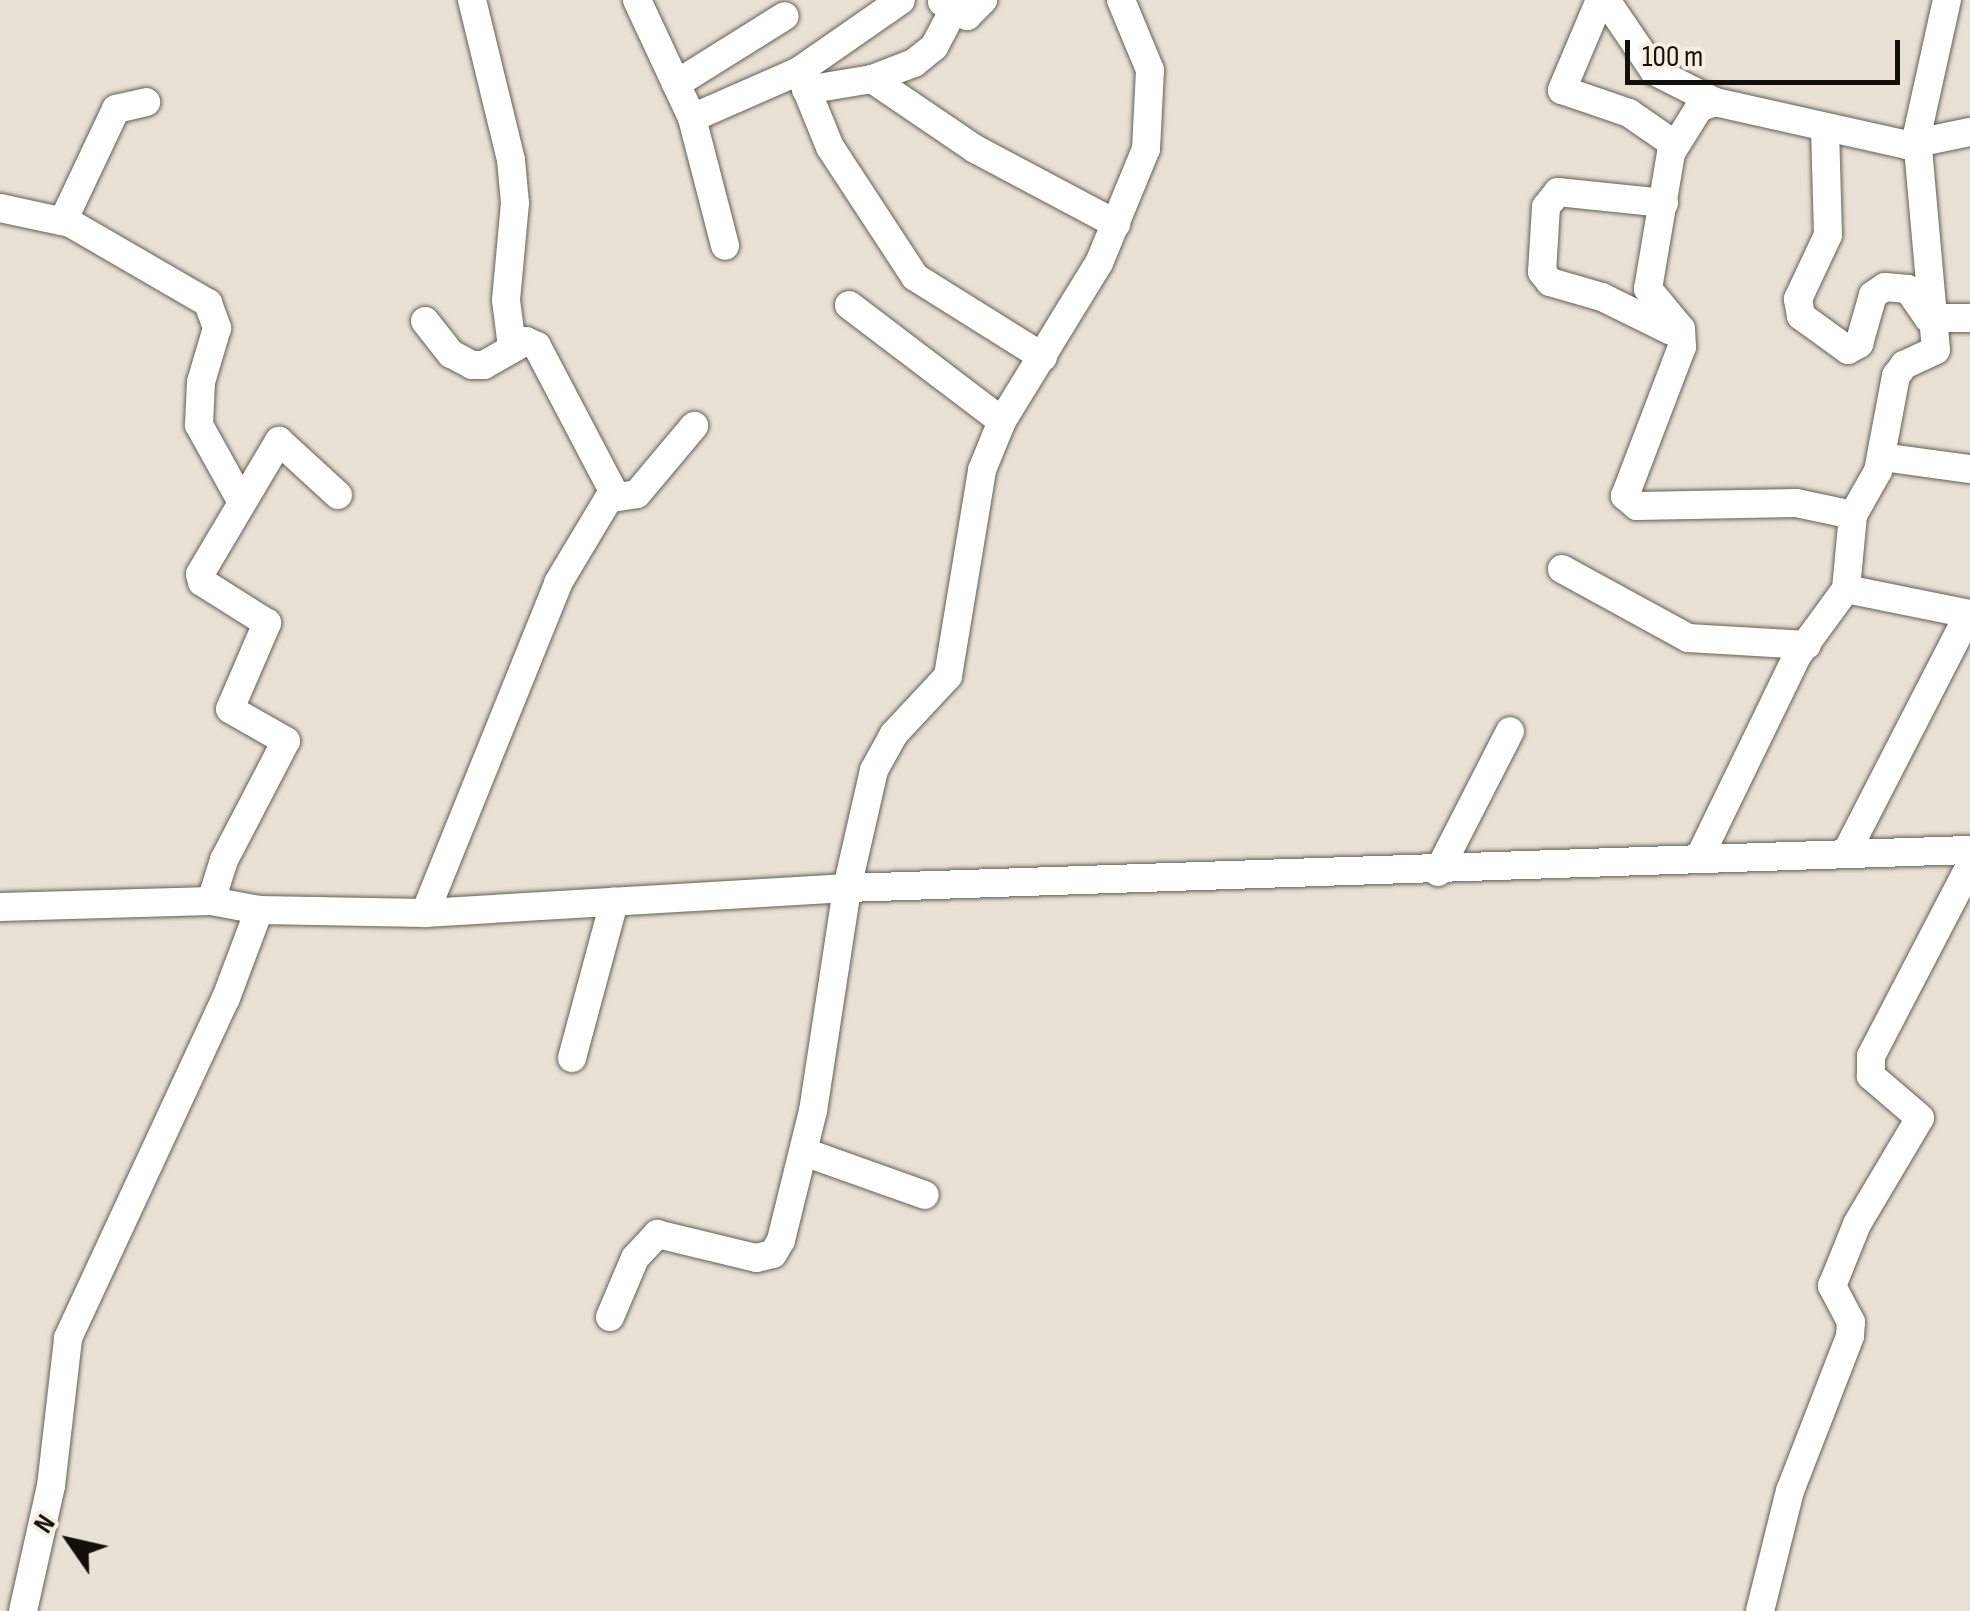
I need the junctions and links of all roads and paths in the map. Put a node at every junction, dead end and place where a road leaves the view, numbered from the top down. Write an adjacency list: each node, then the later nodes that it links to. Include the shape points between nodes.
1 (637, 0): 12 (street)
2 (902, 0): 11 (street)
3 (983, 0): 8 (street, via 968,16)
4 (1120, 0): 23 (street, via 1153,86 1146,148)
5 (1603, 0): 14 (street, via 1654,71); 18 (street, via 1562,90 1628,113)
6 (1947, 0): 19 (street)
7 (476, 1): 30 (street, via 510,160 514,203 506,300)
8 (946, 5): 10 (street, via 925,57)
9 (786, 16): 12 (street)
10 (872, 79): 11 (street); 23 (street, via 974,148)
11 (802, 80): 15 (street); 31 (street, via 830,147 914,277)
12 (676, 84): 15 (street)
13 (146, 102): 22 (street, via 116,109)
14 (1715, 102): 16 (street); 18 (street, via 1699,108)
15 (692, 118): 24 (street)
16 (1825, 128): 19 (street); 27 (street, via 1828,235 1798,300 1800,316 1855,349 1873,295 1900,286)
17 (1970, 132): 19 (street)
18 (1674, 144): 20 (street)
19 (1918, 144): 27 (street)
20 (1664, 203): 29 (street, via 1648,288); 29 (street, via 1558,192 1546,207 1542,272 1550,282 1602,297)
21 (0, 208): 22 (street)
22 (63, 221): 38 (street, via 208,304 217,328 201,382 200,426)
23 (1116, 224): 31 (street)
24 (725, 246)
25 (850, 305): 32 (street)
26 (1970, 318): 27 (street)
27 (1934, 320): 34 (street, via 1936,350 1896,376)
28 (425, 321): 30 (street, via 451,354 472,365)
29 (1682, 336): 39 (street, via 1627,488 1630,503 1796,503)
30 (512, 347): 37 (street, via 526,341 537,346 608,474)
31 (1043, 357): 32 (street)
32 (1002, 422): 50 (street, via 982,470 948,676 878,760)
33 (694, 426): 37 (street, via 637,494)
34 (1882, 457): 35 (street); 39 (street)
35 (1970, 470)
36 (338, 495): 38 (street, via 279,441)
37 (612, 498): 55 (street, via 558,583)
38 (240, 499): 51 (street, via 200,577 266,620 230,709 286,742 224,860)
39 (1853, 515): 41 (street)
40 (1562, 569): 43 (street, via 1688,638)
41 (1846, 590): 42 (street); 43 (street)
42 (1970, 614): 46 (street)
43 (1807, 645): 47 (street)
44 (1510, 730): 49 (street)
45 (1970, 850): 46 (street)
46 (1846, 854): 47 (street)
47 (1699, 858): 49 (street)
48 (1970, 866): 61 (street, via 1870,1056 1871,1076 1920,1118 1857,1224 1832,1286 1851,1322 1850,1336 1790,1491)
49 (1438, 872): 50 (street)
50 (847, 888): 52 (street); 57 (street)
51 (212, 902): 53 (street); 54 (street)
52 (614, 902): 55 (street); 56 (street)
53 (0, 907)
54 (259, 910): 55 (street); 60 (street, via 226,998 68,1338 50,1486)
55 (425, 913)
56 (572, 1058)
57 (804, 1152): 58 (street); 59 (street, via 772,1254 756,1258 657,1234 635,1258)
58 (925, 1195)
59 (610, 1317)
60 (24, 1611)
61 (1760, 1611)

